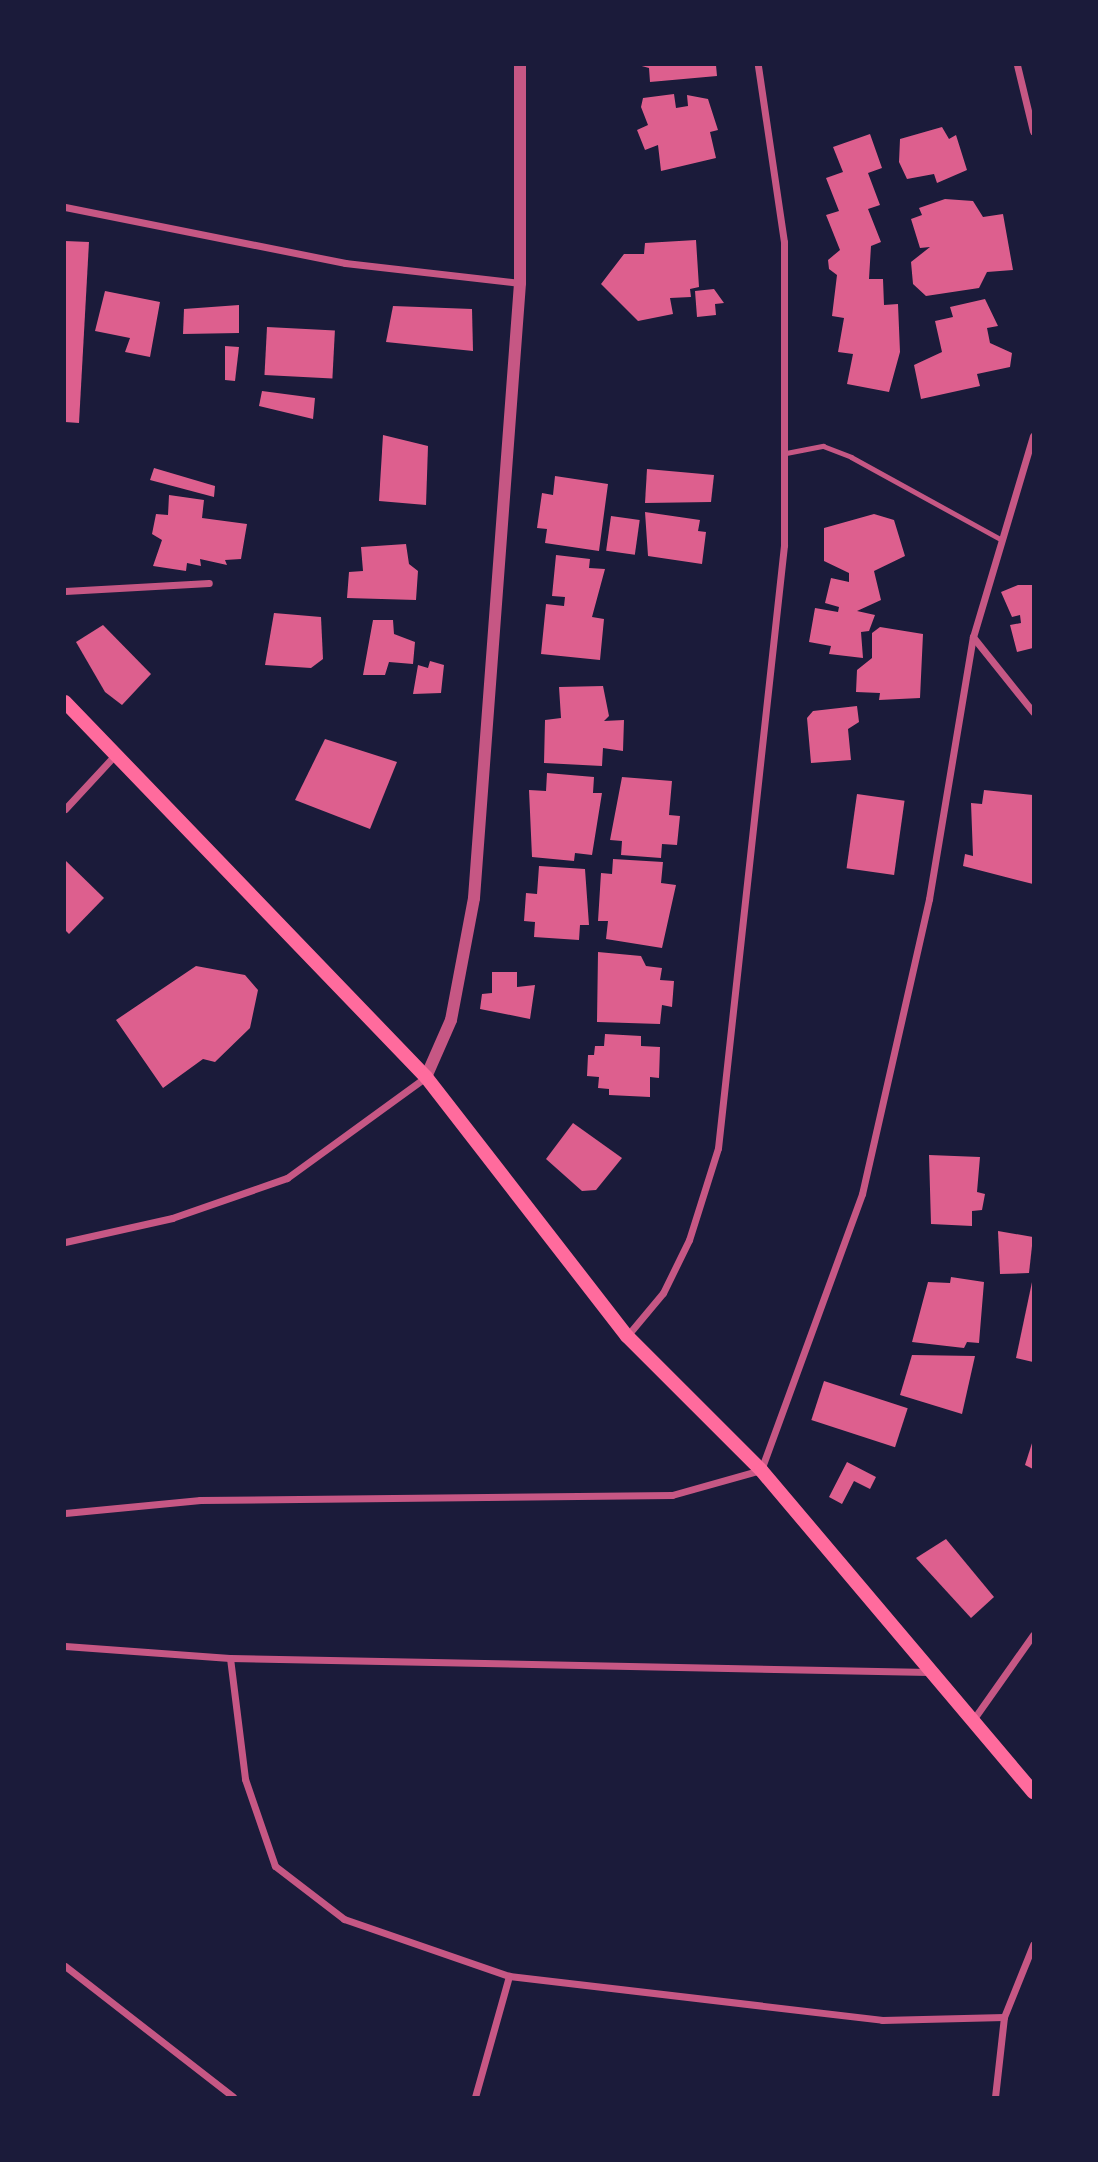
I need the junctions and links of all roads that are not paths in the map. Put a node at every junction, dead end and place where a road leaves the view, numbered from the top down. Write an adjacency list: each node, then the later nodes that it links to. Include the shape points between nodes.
1 (520, 65): 6 (street)
2 (758, 65): 8 (street, via 784,242)
3 (1017, 65): 4 (street)
4 (1033, 131)
5 (65, 207): 6 (street, via 345,263)
6 (520, 283): 17 (street, via 474,898 451,1020)
7 (1033, 436): 9 (street)
8 (786, 453): 9 (lane, via 823,446 852,457); 19 (street, via 784,545 718,1148 684,1250 663,1293)
9 (1002, 540): 12 (street)
10 (209, 583): 11 (street)
11 (65, 591)
12 (973, 637): 14 (street); 20 (street, via 892,1081 862,1194)
13 (65, 702): 15 (main road)
14 (1033, 712)
15 (115, 755): 16 (street); 17 (main road)
16 (65, 809)
17 (426, 1077): 18 (street, via 287,1178 172,1218); 19 (main road)
18 (65, 1242)
19 (627, 1336): 20 (main road)
20 (761, 1470): 21 (street, via 672,1494 200,1500); 25 (main road)
21 (65, 1513)
22 (1033, 1635): 26 (street)
23 (65, 1646): 24 (street)
24 (230, 1658): 25 (street); 30 (street, via 245,1779 275,1866 344,1919)
25 (929, 1672): 26 (main road)
26 (972, 1721): 27 (main road)
27 (1033, 1792)
28 (1033, 1945): 31 (street)
29 (65, 1966): 32 (street)
30 (509, 1976): 31 (street, via 882,2020); 33 (street)
31 (1004, 2017): 34 (street)
32 (233, 2097)
33 (475, 2097)
34 (995, 2097)

